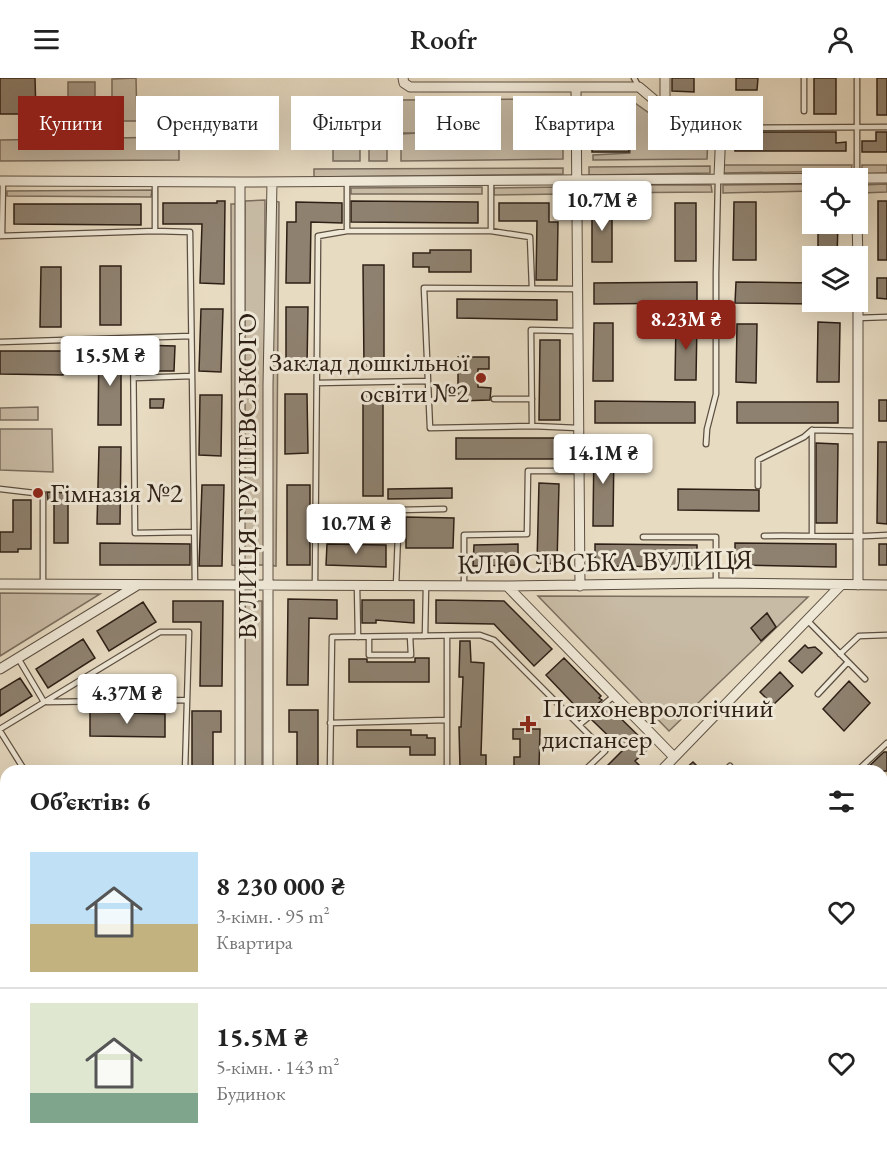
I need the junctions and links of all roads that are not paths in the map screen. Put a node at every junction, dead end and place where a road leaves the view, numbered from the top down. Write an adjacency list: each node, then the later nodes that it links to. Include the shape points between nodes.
1 (402, 78): 6 (street, via 410,87)
2 (665, 78): 8 (street)
3 (804, 78): 9 (lane)
4 (857, 78): 11 (lane)
5 (637, 82): 6 (street); 7 (street)
6 (576, 88): 19 (street)
7 (652, 96)
8 (665, 96)
9 (804, 111)
10 (887, 126): 11 (lane)
11 (856, 127): 12 (lane); 14 (lane)
12 (763, 128)
13 (720, 150): 15 (street)
14 (857, 168)
15 (718, 177): 16 (street); 19 (street); 49 (lane, via 716,394)
16 (802, 178)
17 (868, 178): 18 (street)
18 (887, 178)
19 (577, 180): 22 (street); 31 (street)
20 (2, 181): 23 (street); 29 (lane)
21 (347, 181): 22 (street); 25 (street); 27 (lane)
22 (491, 181): 28 (lane)
23 (155, 182): 24 (street); 26 (lane)
24 (240, 182): 25 (street); 66 (street, ВУЛИЦЯ ГРУШЕВСЬКОГО)
25 (272, 182): 67 (street, ВУЛИЦЯ ГРУШЕВСЬКОГО)
26 (155, 231): 29 (lane); 36 (lane, via 190,232)
27 (347, 231): 28 (lane); 42 (lane, via 318,236)
28 (491, 231): 30 (lane, via 530,237)
29 (1, 236)
30 (532, 288): 31 (lane); 41 (lane, via 424,288)
31 (576, 289): 35 (street)
32 (858, 312): 34 (street)
33 (887, 317): 34 (lane)
34 (858, 318): 48 (street)
35 (577, 331): 44 (lane, via 531,330); 46 (street)
36 (191, 336): 37 (lane); 39 (lane)
37 (133, 339): 38 (lane); 40 (lane)
38 (0, 342)
39 (192, 376): 40 (lane); 54 (lane)
40 (134, 378): 54 (lane, via 135,533)
41 (428, 381): 42 (lane); 45 (lane, via 430,428)
42 (317, 383): 59 (lane)
43 (494, 399): 44 (lane)
44 (532, 399): 45 (lane)
45 (532, 426): 46 (lane)
46 (578, 428): 50 (street)
47 (812, 430): 48 (lane); 51 (lane, via 758,460); 56 (lane)
48 (858, 431): 61 (street)
49 (706, 444)
50 (578, 471): 76 (lane, via 528,471 526,534 464,535); 78 (street)
51 (758, 486)
52 (0, 489): 64 (lane, via 43,494)
53 (444, 509): 55 (lane, via 399,510)
54 (194, 532): 65 (lane)
55 (398, 535): 59 (lane); 74 (lane)
56 (812, 535): 58 (lane); 61 (lane)
57 (887, 535): 61 (lane)
58 (764, 536)
59 (316, 537): 68 (lane)
60 (644, 537): 62 (lane, via 716,537)
61 (858, 537): 70 (street)
62 (716, 583): 69 (street, КЛЮСІВСЬКА ВУЛИЦЯ); 78 (street, КЛЮСІВСЬКА ВУЛИЦЯ)
63 (0, 584): 64 (street, КЛЮСІВСЬКА ВУЛИЦЯ)
64 (43, 584): 72 (street, КЛЮСІВСЬКА ВУЛИЦЯ)
65 (195, 585): 66 (street, КЛЮСІВСЬКА ВУЛИЦЯ); 72 (street, КЛЮСІВСЬКА ВУЛИЦЯ)
66 (239, 585): 67 (street, КЛЮСІВСЬКА ВУЛИЦЯ); 103 (street, ВУЛИЦЯ ГРУШЕВСЬКОГО)
67 (268, 585): 68 (street, КЛЮСІВСЬКА ВУЛИЦЯ); 104 (street, ВУЛИЦЯ ГРУШЕВСЬКОГО)
68 (315, 585): 73 (street, КЛЮСІВСЬКА ВУЛИЦЯ)
69 (842, 585): 70 (street, КЛЮСІВСЬКА ВУЛИЦЯ); 79 (street)
70 (858, 585): 71 (street, КЛЮСІВСЬКА ВУЛИЦЯ)
71 (887, 585)
72 (136, 586): 87 (street)
73 (357, 586): 74 (street, КЛЮСІВСЬКА ВУЛИЦЯ); 84 (lane)
74 (396, 586): 75 (street, КЛЮСІВСЬКА ВУЛИЦЯ)
75 (426, 586): 76 (street, КЛЮСІВСЬКА ВУЛИЦЯ); 82 (lane)
76 (464, 586): 77 (street, КЛЮСІВСЬКА ВУЛИЦЯ)
77 (507, 586): 78 (street, КЛЮСІВСЬКА ВУЛИЦЯ); 92 (street)
78 (580, 586)
79 (807, 620): 86 (lane); 100 (street)
80 (887, 635): 86 (lane, via 859,636)
81 (410, 636): 82 (lane); 85 (lane); 85 (lane, via 411,654 369,655)
82 (425, 636): 83 (lane)
83 (447, 636): 95 (lane); 97 (lane, via 480,635 494,640)
84 (358, 637): 85 (lane); 96 (lane, via 332,637)
85 (369, 637)
86 (840, 654): 88 (lane)
87 (18, 658): 89 (street); 94 (lane)
88 (848, 662): 90 (lane); 91 (lane)
89 (0, 669)
90 (865, 679)
91 (818, 694)
92 (614, 696): 97 (lane); 100 (street)
93 (187, 700): 94 (lane); 94 (lane, via 189,632 159,632); 102 (lane)
94 (44, 702): 98 (lane)
95 (447, 720): 96 (lane); 106 (lane)
96 (330, 723): 105 (lane)
97 (579, 725): 107 (lane, via 605,751)
98 (0, 730): 101 (lane)
99 (887, 742): 109 (lane)
100 (674, 757): 108 (street)
101 (21, 765)
102 (185, 765)
103 (240, 765)
104 (268, 765)
105 (330, 765)
106 (447, 765)
107 (590, 765)
108 (667, 765)
109 (863, 765)

